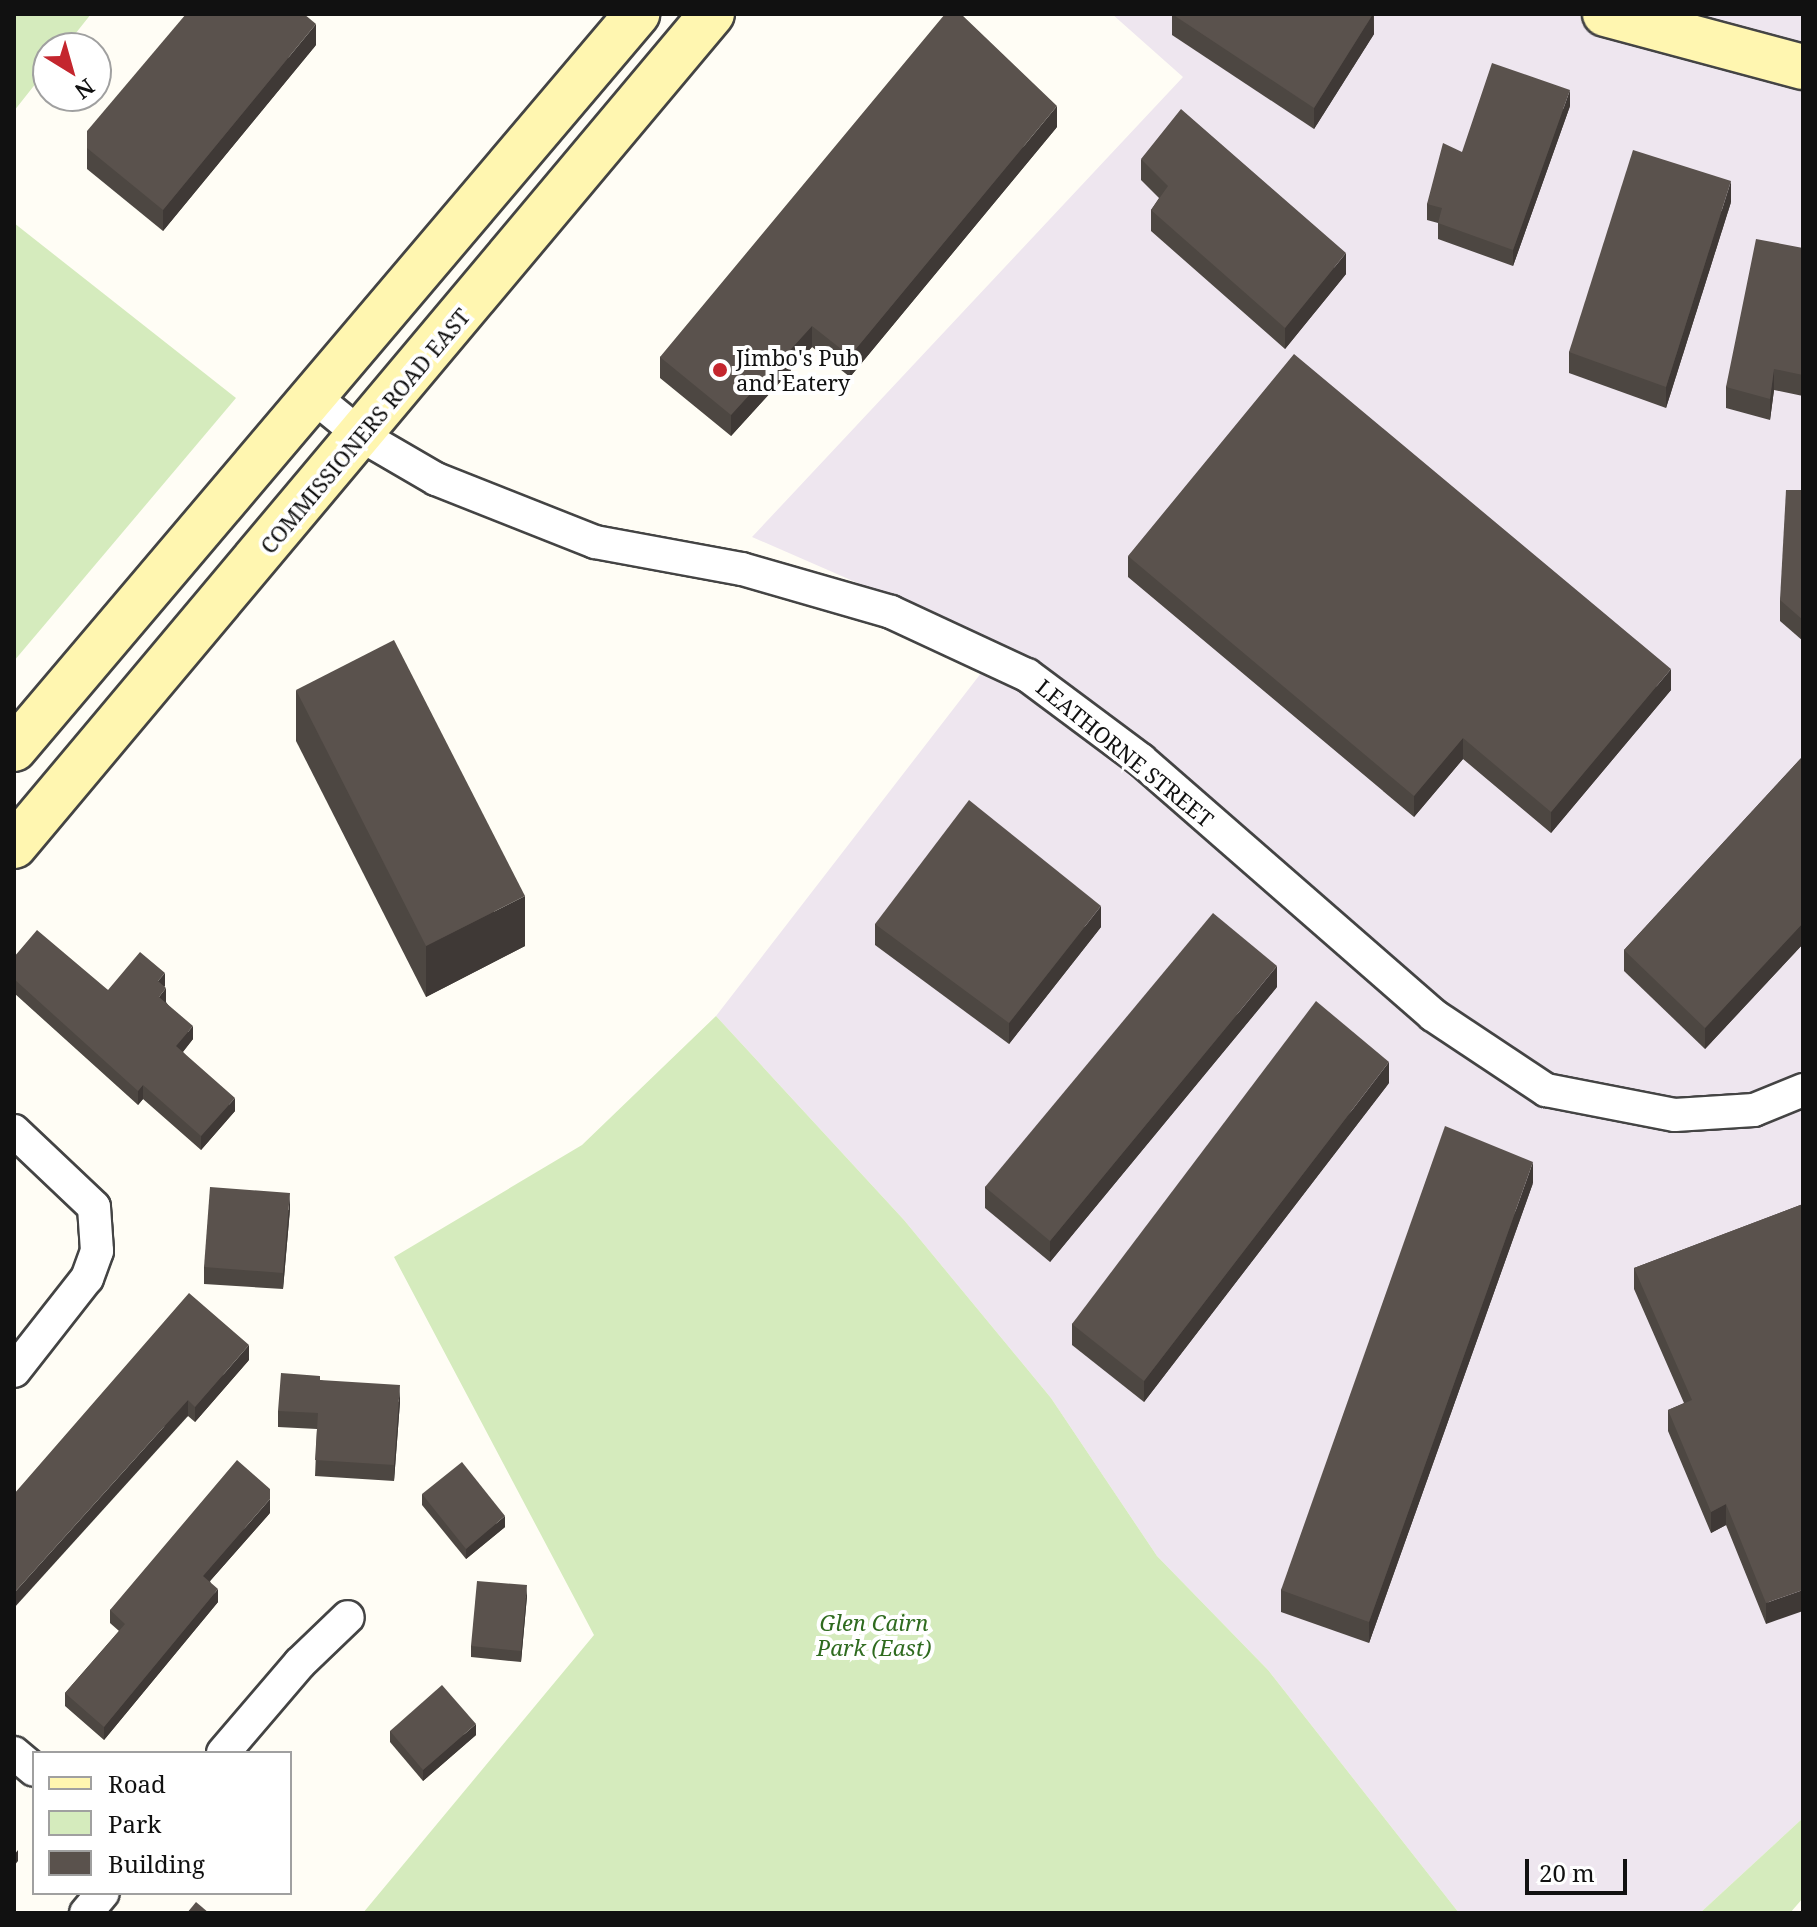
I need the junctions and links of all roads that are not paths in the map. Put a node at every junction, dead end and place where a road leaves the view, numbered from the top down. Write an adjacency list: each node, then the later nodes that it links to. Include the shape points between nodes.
1 (637, 14): 5 (main road)
2 (712, 14): 6 (main road, COMMISSIONERS ROAD EAST)
3 (1605, 14): 4 (main road)
4 (1803, 67)
5 (313, 396): 6 (street, LEATHORNE STREET); 7 (main road)
6 (362, 436): 8 (main road, COMMISSIONERS ROAD EAST); 9 (street, LEATHORNE STREET, via 436,479 595,542 742,569 891,612 1027,675 1141,760 1433,1015 1546,1090 1675,1115 1754,1110)
7 (14, 749)
8 (14, 846)
9 (1803, 1090)
10 (14, 1131): 11 (street, via 94,1207 97,1251 87,1278)
11 (14, 1371)
12 (348, 1617): 13 (street, via 300,1663)
13 (225, 1751)
14 (14, 1753): 15 (street)
15 (32, 1768)
16 (101, 1895): 17 (street)
17 (86, 1913)

